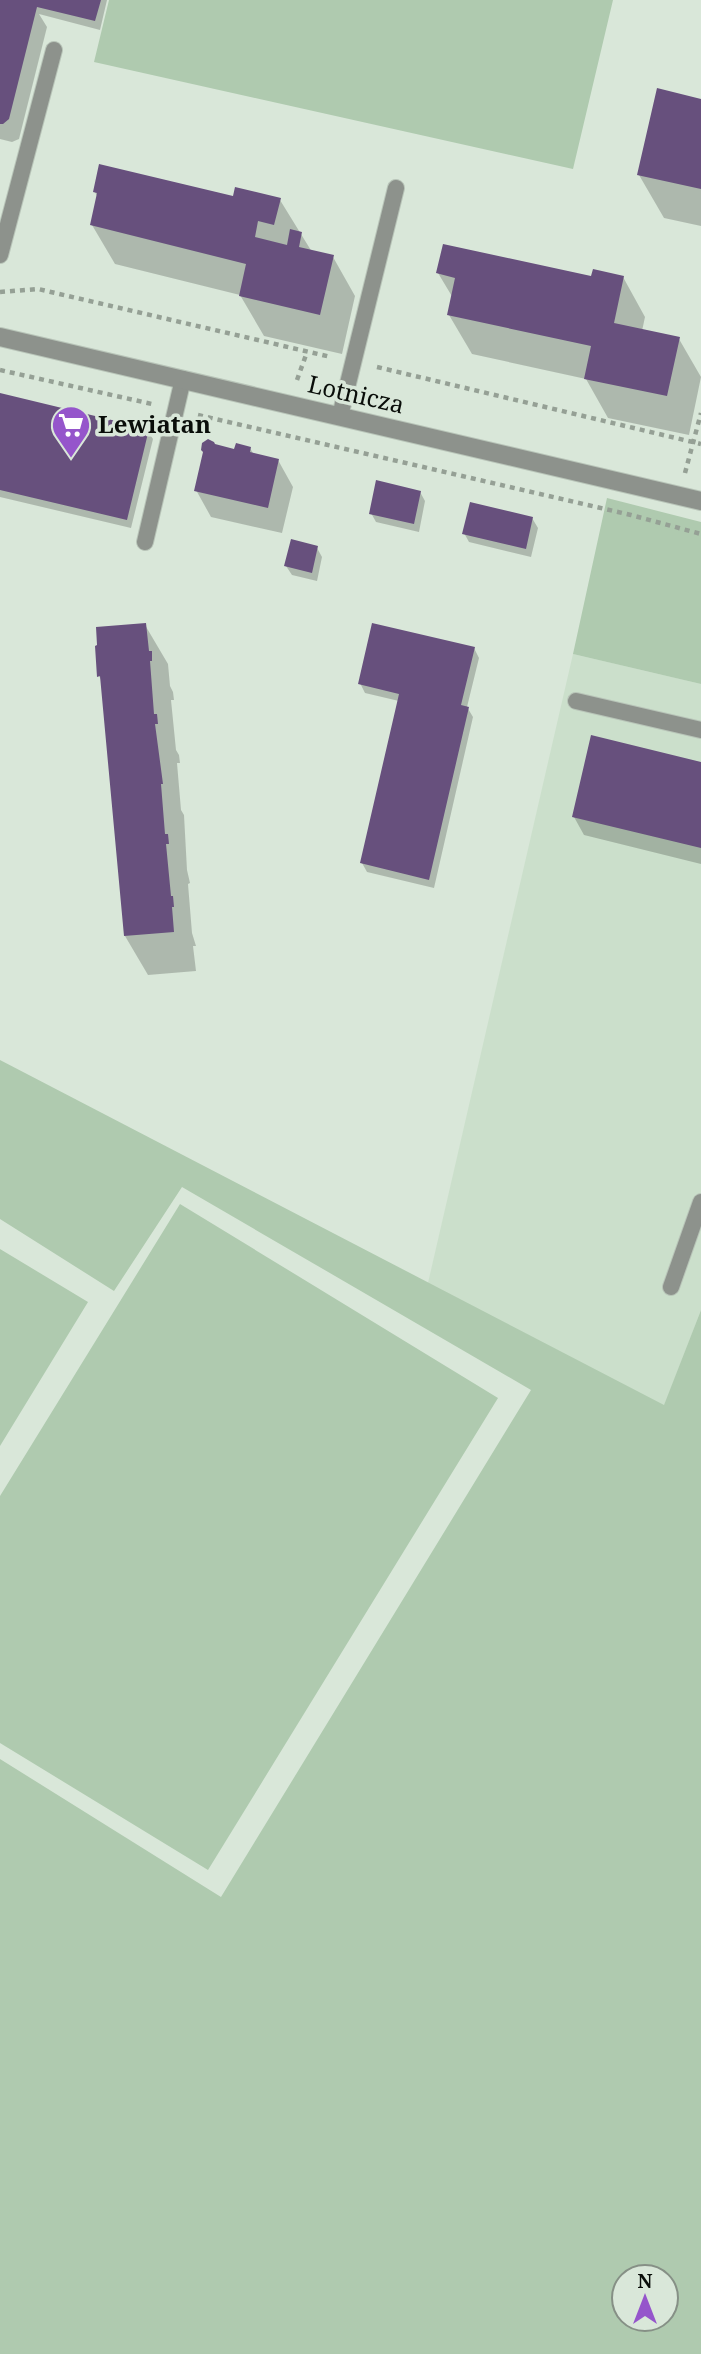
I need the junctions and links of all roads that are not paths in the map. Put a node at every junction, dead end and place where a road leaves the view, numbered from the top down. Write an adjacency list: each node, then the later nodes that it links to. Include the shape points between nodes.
1 (54, 50): 3 (lane)
2 (396, 188): 6 (lane)
3 (0, 256)
4 (0, 337): 5 (street, Lotnicza)
5 (183, 379): 6 (street, Lotnicza); 8 (lane)
6 (341, 416): 7 (street, Lotnicza)
7 (701, 501)
8 (145, 542)
9 (576, 701): 10 (lane)
10 (701, 730)
11 (701, 1202): 12 (lane)
12 (671, 1287)

